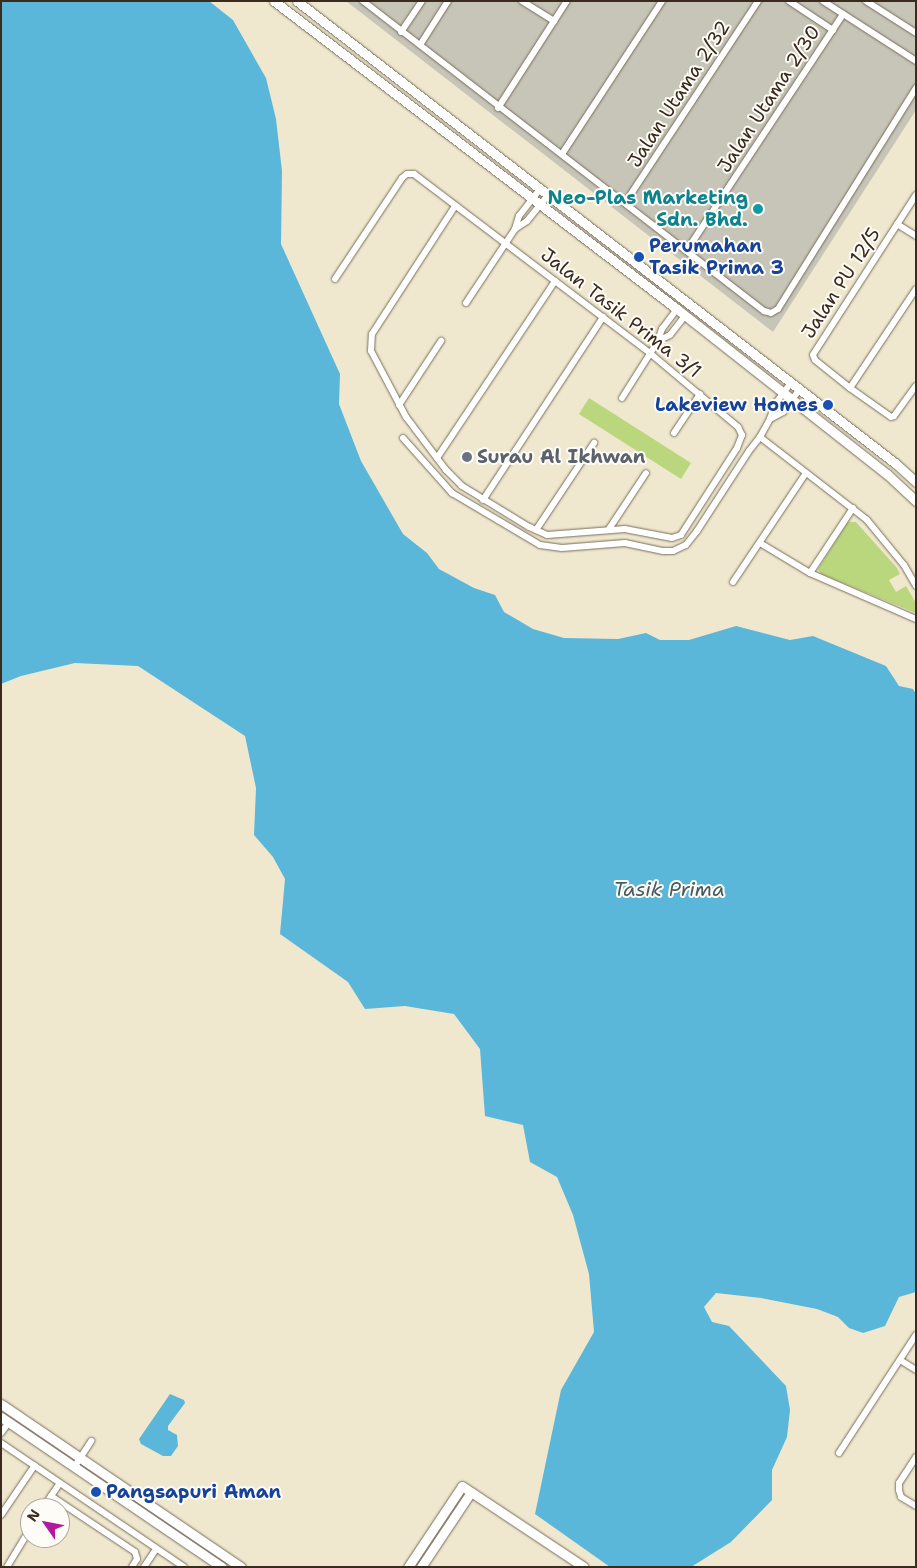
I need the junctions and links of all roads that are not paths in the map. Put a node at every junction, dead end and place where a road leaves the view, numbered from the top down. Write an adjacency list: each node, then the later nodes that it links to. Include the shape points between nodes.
1 (274, 1): 25 (main road)
2 (297, 1): 23 (main road)
3 (363, 1): 16 (street)
4 (422, 1): 16 (street)
5 (448, 1): 18 (street)
6 (522, 1): 14 (street)
7 (567, 1): 14 (street)
8 (662, 1): 22 (street)
9 (758, 1): 26 (street, Jalan Utama 2/32)
10 (789, 1): 15 (street)
11 (823, 1): 13 (street)
12 (866, 1): 17 (street)
13 (843, 14): 15 (street, Jalan Utama 2/30); 19 (street)
14 (554, 21): 21 (street)
15 (832, 30): 31 (street, Jalan Utama 2/30)
16 (401, 32): 18 (street)
17 (916, 33)
18 (420, 45): 21 (street)
19 (916, 61)
20 (916, 88): 31 (street, via 778,309 771,313 764,311)
21 (498, 108): 22 (street)
22 (562, 154): 26 (street)
23 (544, 192): 25 (street); 42 (main road)
24 (916, 195): 28 (street, Jalan PU 12/5)
25 (536, 202): 30 (street, via 527,221 514,229); 36 (main road)
26 (625, 203): 31 (street)
27 (455, 206): 30 (street, Jalan Tasik Prima 3/1); 32 (street, Jalan Tasik Prima 3/1, via 414,174 407,174); 51 (street, Jalan Tasik Prima 3/1, via 372,334 371,351)
28 (897, 224): 29 (street); 44 (street, Jalan PU 12/5, via 813,355)
29 (916, 236)
30 (505, 242): 33 (street, Jalan Tasik Prima 3/1); 35 (street)
31 (687, 250)
32 (335, 280)
33 (554, 281): 38 (street, Jalan Tasik Prima 3/1); 57 (street)
34 (916, 289): 44 (street)
35 (466, 303)
36 (677, 309): 37 (main road); 40 (street, via 662,329)
37 (685, 316): 40 (street, via 670,335); 46 (main road)
38 (603, 317): 41 (street, Jalan Tasik Prima 3/1); 61 (street)
39 (441, 341): 51 (street)
40 (658, 341): 41 (street)
41 (651, 354): 47 (street, Jalan Tasik Prima 3/1); 49 (street)
42 (790, 384): 45 (main road); 46 (street)
43 (916, 386): 48 (street)
44 (850, 388): 48 (street, Jalan PU 12/5, via 891,417)
45 (799, 390): 50 (street); 60 (main road)
46 (783, 393): 50 (main road); 52 (street)
47 (700, 394): 53 (street); 64 (street, Jalan Tasik Prima 3/1, via 733,422 742,435 681,536 672,538)
48 (913, 395)
49 (622, 398)
50 (792, 400): 52 (street, via 783,412); 62 (main road, via 887,474)
51 (399, 405): 57 (street, Jalan Tasik Prima 3/1)
52 (770, 420): 55 (street)
53 (674, 433)
54 (403, 438): 55 (street, via 452,493 540,545 562,548 624,543 663,552 686,546)
55 (760, 438): 59 (street)
56 (594, 443): 65 (street)
57 (436, 458): 61 (street, Jalan Tasik Prima 3/1, via 462,486)
58 (646, 473): 64 (street)
59 (806, 473): 63 (street); 66 (street)
60 (916, 482)
61 (484, 500): 65 (street, Jalan Tasik Prima 3/1)
62 (916, 501)
63 (853, 508): 67 (street); 69 (street, via 883,538)
64 (609, 529): 65 (street, Jalan Tasik Prima 3/1, via 563,535 547,535)
65 (536, 530)
66 (760, 543): 67 (street); 68 (street)
67 (810, 573): 70 (street)
68 (733, 582)
69 (916, 586)
70 (916, 619)
71 (916, 1335): 72 (street)
72 (900, 1360): 73 (street); 79 (street)
73 (916, 1370)
74 (1, 1404): 80 (main road)
75 (5, 1419): 76 (street); 83 (main road)
76 (1, 1433)
77 (90, 1441): 80 (street)
78 (1, 1443): 82 (street)
79 (839, 1453)
80 (80, 1458): 83 (street); 96 (main road)
81 (916, 1458): 87 (street, via 899,1483 898,1490 901,1497)
82 (35, 1466): 84 (street); 88 (street)
83 (75, 1466): 95 (main road)
84 (60, 1483): 86 (street); 90 (street)
85 (471, 1492): 97 (main road, via 462,1486); 98 (main road); 99 (main road)
86 (51, 1496): 92 (street, via 135,1552 137,1559)
87 (916, 1506)
88 (1, 1516)
89 (20, 1546): 91 (street)
90 (156, 1549): 93 (street); 94 (street)
91 (7, 1567)
92 (132, 1567)
93 (144, 1567)
94 (184, 1567)
95 (222, 1567)
96 (241, 1567)
97 (408, 1567)
98 (421, 1567)
99 (584, 1567)

